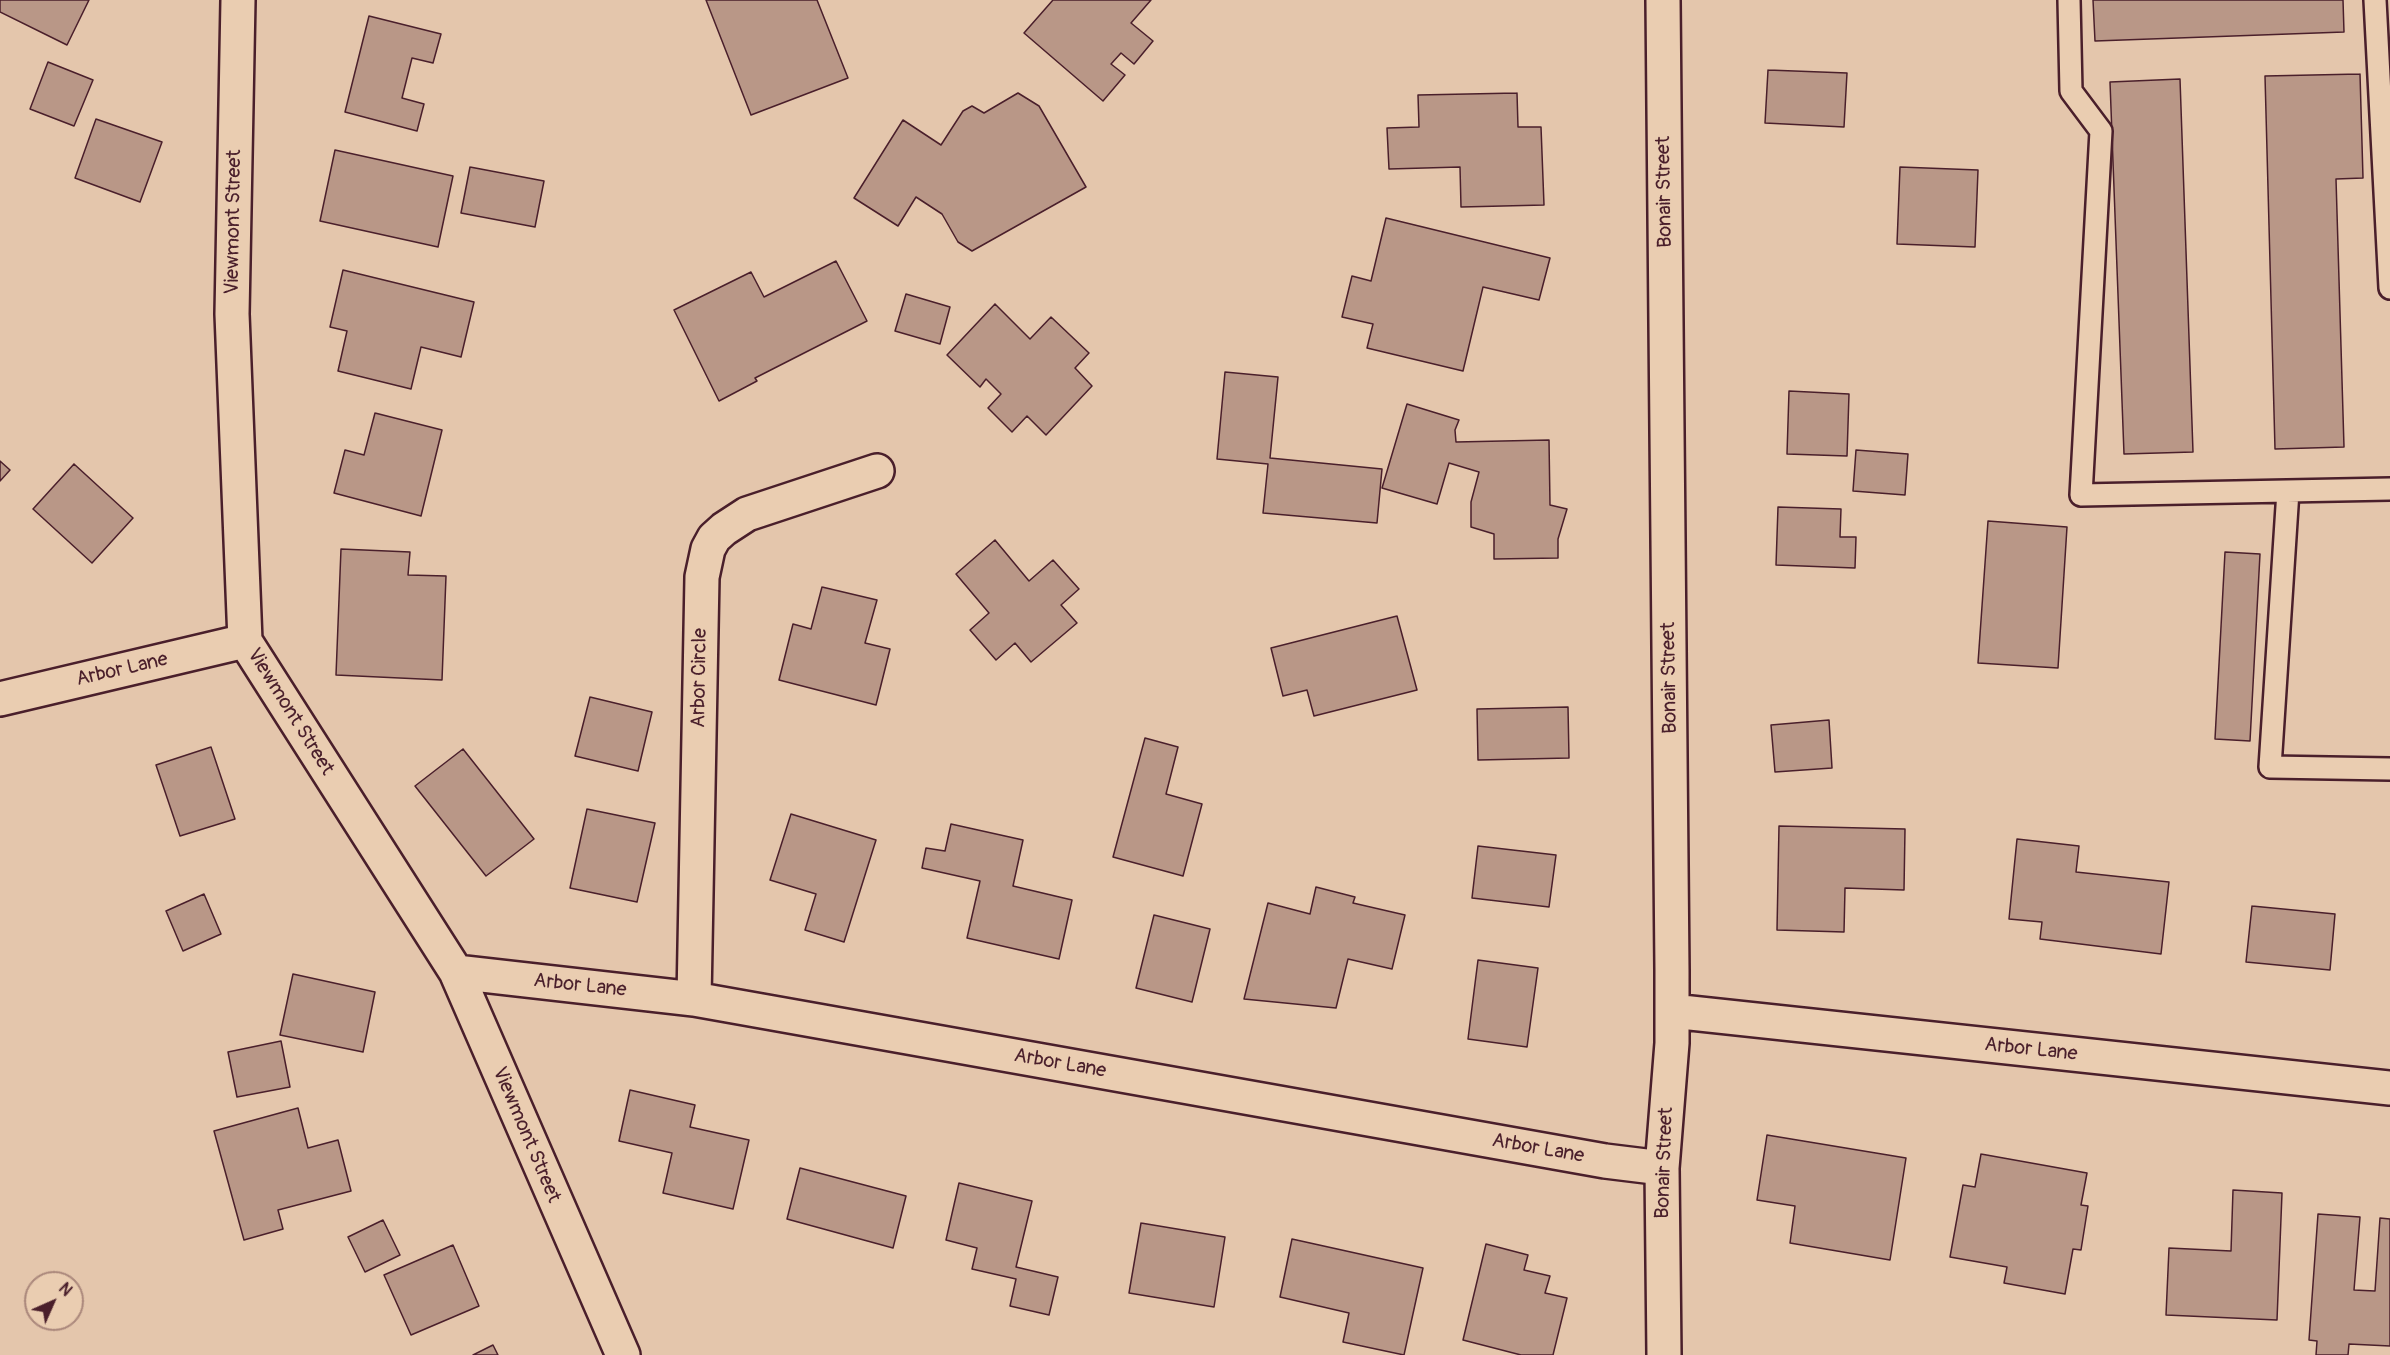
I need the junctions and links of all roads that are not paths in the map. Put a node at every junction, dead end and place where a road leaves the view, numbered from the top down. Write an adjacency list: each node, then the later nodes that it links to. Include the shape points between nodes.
1 (238, 0): 9 (street, Viewmont Street, via 232,314)
2 (1663, 0): 14 (street, Bonair Street)
3 (2069, 0): 8 (lane, via 2071,91 2101,131 2081,495)
4 (2375, 0): 5 (lane)
5 (2390, 288)
6 (877, 471): 13 (street, Arbor Circle, via 747,514 724,528 708,549 702,578)
7 (2390, 489): 8 (lane)
8 (2288, 491): 11 (lane, via 2270,767)
9 (245, 641): 10 (street, Arbor Lane); 12 (street, Viewmont Street)
10 (0, 699)
11 (2390, 769)
12 (456, 972): 13 (street, Arbor Lane); 17 (street, Viewmont Street)
13 (694, 999): 16 (street, Arbor Lane)
14 (1672, 1011): 15 (street, Arbor Lane); 16 (street, Bonair Street)
15 (2390, 1088)
16 (1662, 1168): 18 (street, Bonair Street)
17 (623, 1355)
18 (1664, 1355)

